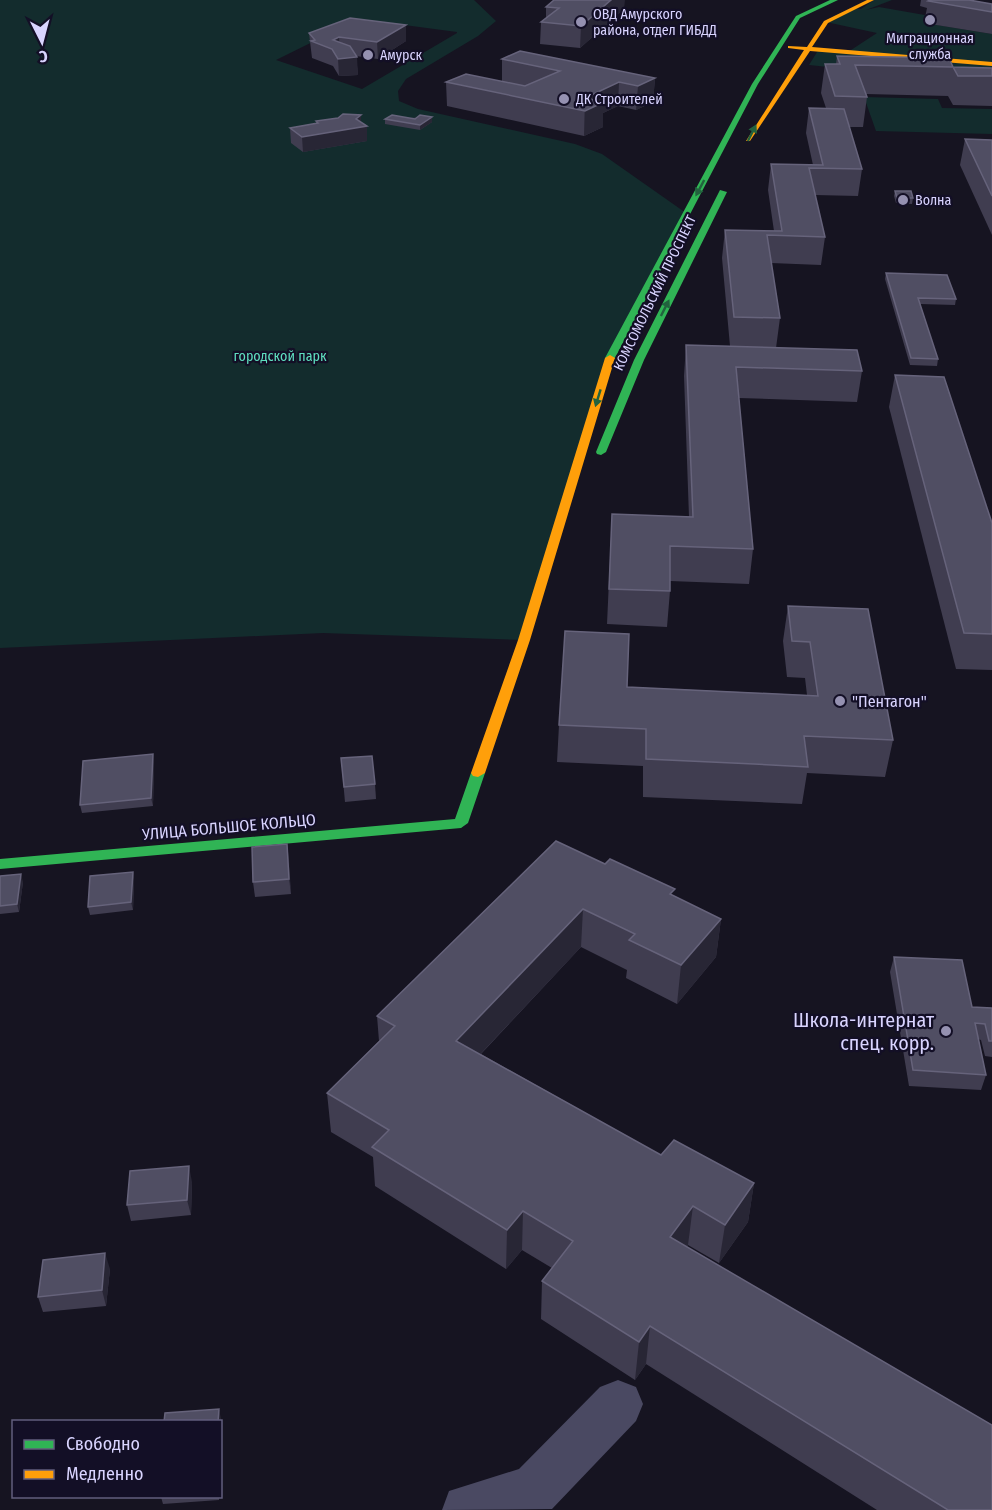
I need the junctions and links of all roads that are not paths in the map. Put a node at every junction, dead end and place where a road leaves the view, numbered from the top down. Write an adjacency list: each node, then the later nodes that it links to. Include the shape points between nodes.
1 (835, 0): 3 (street)
2 (872, 0): 4 (street)
3 (798, 17): 4 (street); 6 (street, КОМСОМОЛЬСКИЙ ПРОСПЕКТ)
4 (826, 22): 5 (street); 8 (street)
5 (853, 27)
6 (779, 46): 8 (street); 15 (street, КОМСОМОЛЬСКИЙ ПРОСПЕКТ, one-way to 15, via 610,357)
7 (946, 46): 9 (street)
8 (808, 48): 10 (street); 11 (street, one-way to 8, via 756,125)
9 (992, 55)
10 (992, 64)
11 (740, 157)
12 (729, 179): 13 (street, КОМСОМОЛЬСКИЙ ПРОСПЕКТ, one-way to 12, via 639,360)
13 (595, 468)
14 (582, 500): 15 (street, КОМСОМОЛЬСКИЙ ПРОСПЕКТ)
15 (524, 640): 16 (street, КОМСОМОЛЬСКИЙ ПРОСПЕКТ)
16 (461, 823): 17 (street, УЛИЦА БОЛЬШОЕ КОЛЬЦО)
17 (0, 864)
18 (618, 1404): 19 (street, via 534,1491)
19 (468, 1510)

